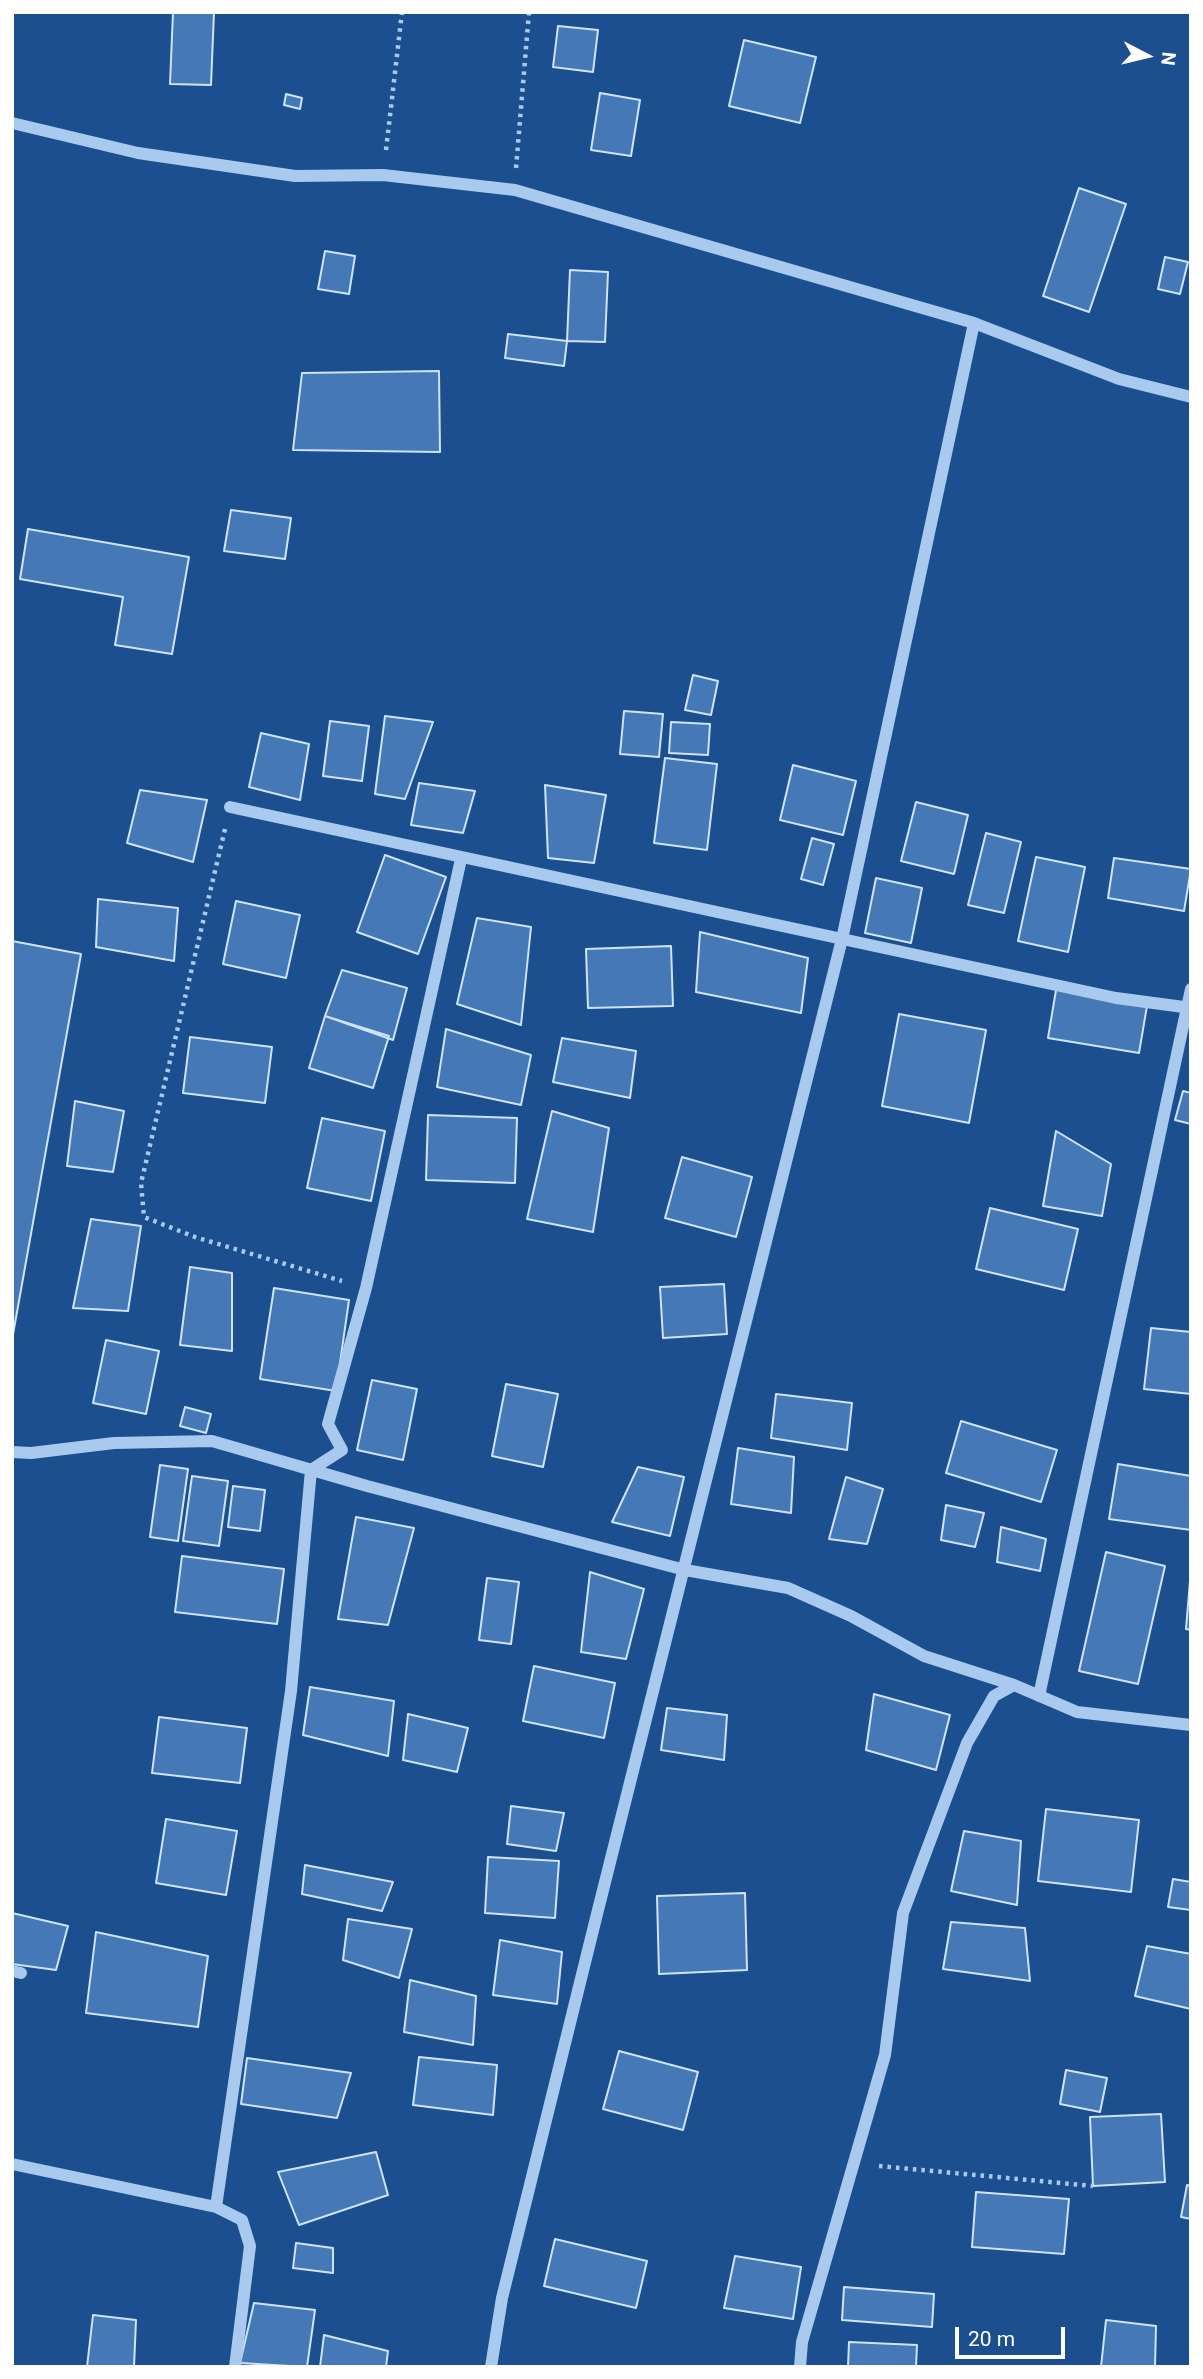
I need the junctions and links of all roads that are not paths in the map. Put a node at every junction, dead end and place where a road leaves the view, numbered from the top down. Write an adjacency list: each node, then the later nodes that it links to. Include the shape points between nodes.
1 (12, 123): 2 (street, via 138,153 268,173 383,175 515,190)
2 (974, 323): 3 (street, via 1119,379); 6 (street)
3 (1191, 397)
4 (230, 807): 5 (street)
5 (461, 859): 6 (street); 10 (street, via 366,1288 328,1424 342,1450)
6 (842, 939): 8 (street, via 1116,998); 11 (street)
7 (1191, 989): 8 (street)
8 (1188, 1007): 13 (street)
9 (12, 1452): 10 (street, via 212,1441)
10 (311, 1470): 11 (street); 16 (street, via 291,1691)
11 (685, 1570): 12 (street, via 788,1588 924,1656); 18 (street, via 502,2298)
12 (1014, 1685): 13 (street); 19 (street, via 993,1696 967,1743 903,1913 885,2055 802,2342)
13 (1039, 1696): 14 (street, via 1077,1712)
14 (1191, 1725)
15 (12, 2164): 16 (street)
16 (216, 2207): 17 (street, via 242,2220 250,2246)
17 (235, 2367)
18 (491, 2367)
19 (800, 2367)

